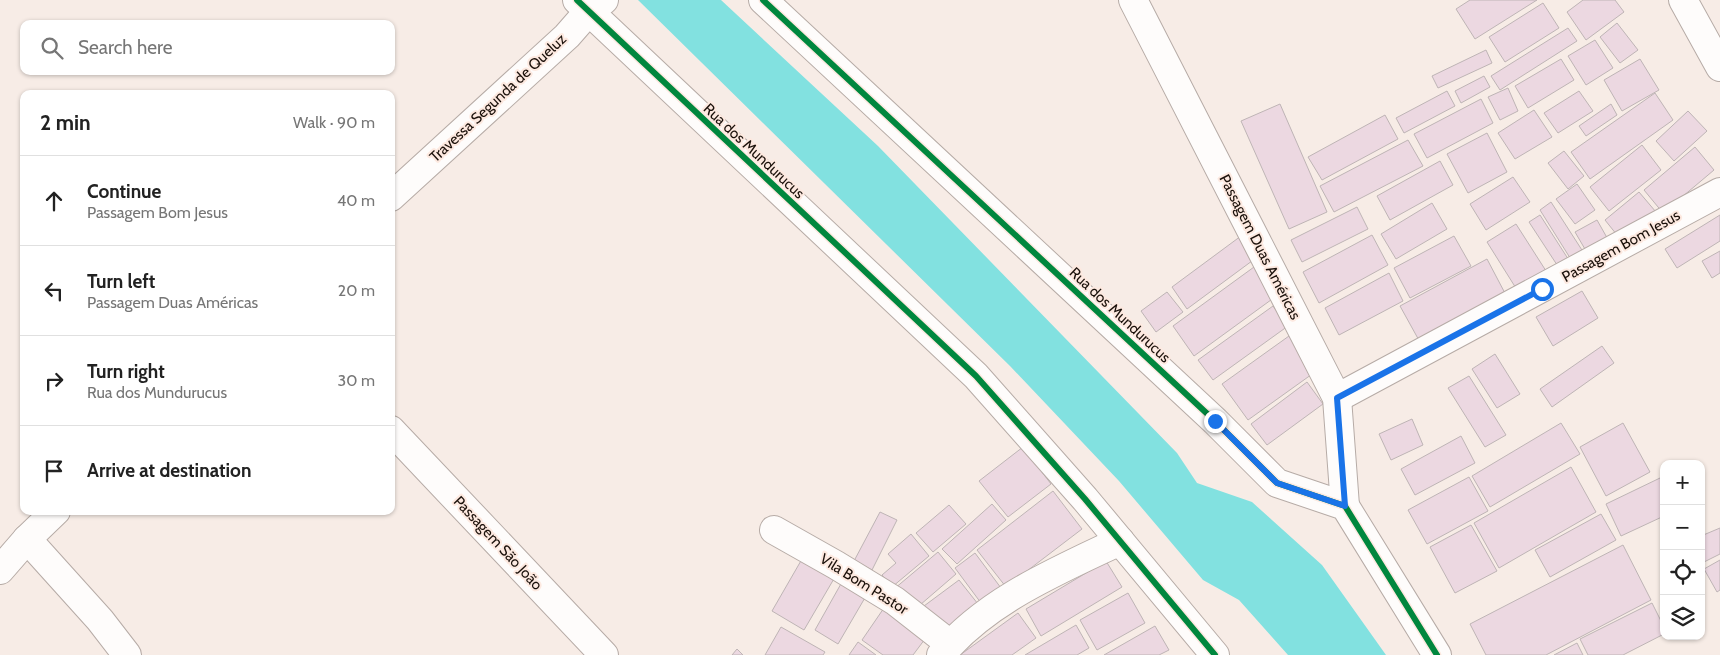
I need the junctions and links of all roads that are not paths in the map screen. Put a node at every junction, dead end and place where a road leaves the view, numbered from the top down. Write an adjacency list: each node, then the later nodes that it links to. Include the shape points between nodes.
1 (763, 0): 10 (street, Rua dos Mundurucus, via 1208,414 1277,483)
2 (1133, 0): 8 (street, Passagem Duas Américas)
3 (1683, 0): 5 (street)
4 (590, 4): 6 (street, Travessa Segunda de Queluz, via 566,36); 14 (street, Rua dos Mundurucus, via 976,376)
5 (1720, 67)
6 (395, 192)
7 (1720, 192): 8 (street, Passagem Bom Jesus)
8 (1337, 398): 10 (street, Passagem Duas Américas)
9 (395, 434): 18 (street, Passagem São João)
10 (1345, 506): 20 (street)
11 (52, 515): 13 (street)
12 (774, 530): 16 (street, Vila Bom Pastor, via 895,601)
13 (27, 539): 15 (street); 17 (street)
14 (1120, 541): 16 (street, via 1044,578 991,609); 19 (street, Rua dos Mundurucus)
15 (0, 570)
16 (946, 650)
17 (127, 655)
18 (604, 655)
19 (1214, 655)
20 (1437, 655)

